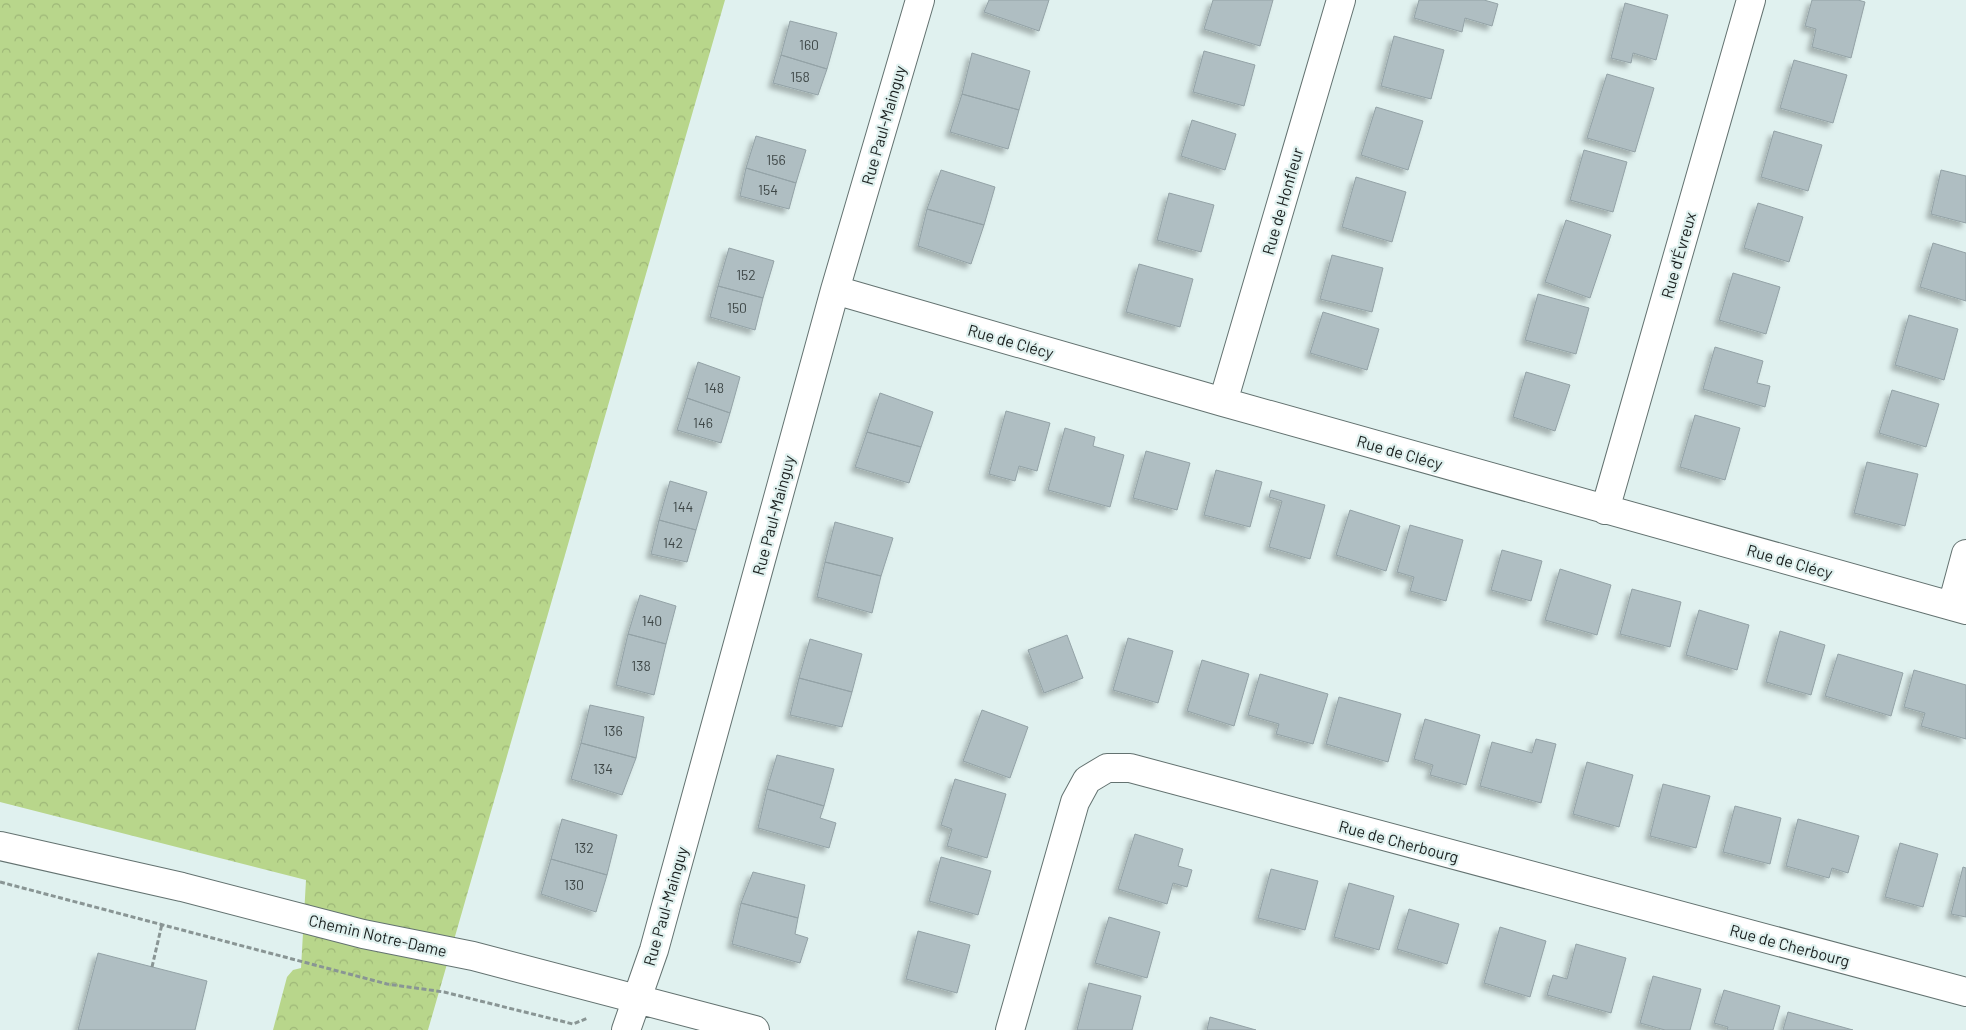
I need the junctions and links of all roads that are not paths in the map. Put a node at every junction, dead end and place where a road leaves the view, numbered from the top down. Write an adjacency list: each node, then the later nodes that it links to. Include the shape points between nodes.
1 (920, 0): 4 (street, Rue Paul-Mainguy)
2 (1341, 0): 5 (street, Rue de Honfleur)
3 (1751, 0): 6 (street, Rue d'Évreux)
4 (835, 290): 5 (street, Rue de Clécy); 11 (street, Rue Paul-Mainguy, via 654,950)
5 (1223, 402): 6 (street, Rue de Clécy)
6 (1605, 510): 8 (street, Rue de Clécy)
7 (1966, 554): 8 (street)
8 (1959, 608)
9 (0, 846): 11 (street, Chemin Notre-Dame, via 182,887 363,934 473,956)
10 (1966, 992): 14 (street, Rue de Cherbourg, via 1130,768 1107,768 1087,780 1075,802)
11 (636, 999): 12 (street, Rue Paul-Mainguy); 13 (street, Chemin Notre-Dame)
12 (626, 1030)
13 (755, 1030)
14 (1010, 1030)

